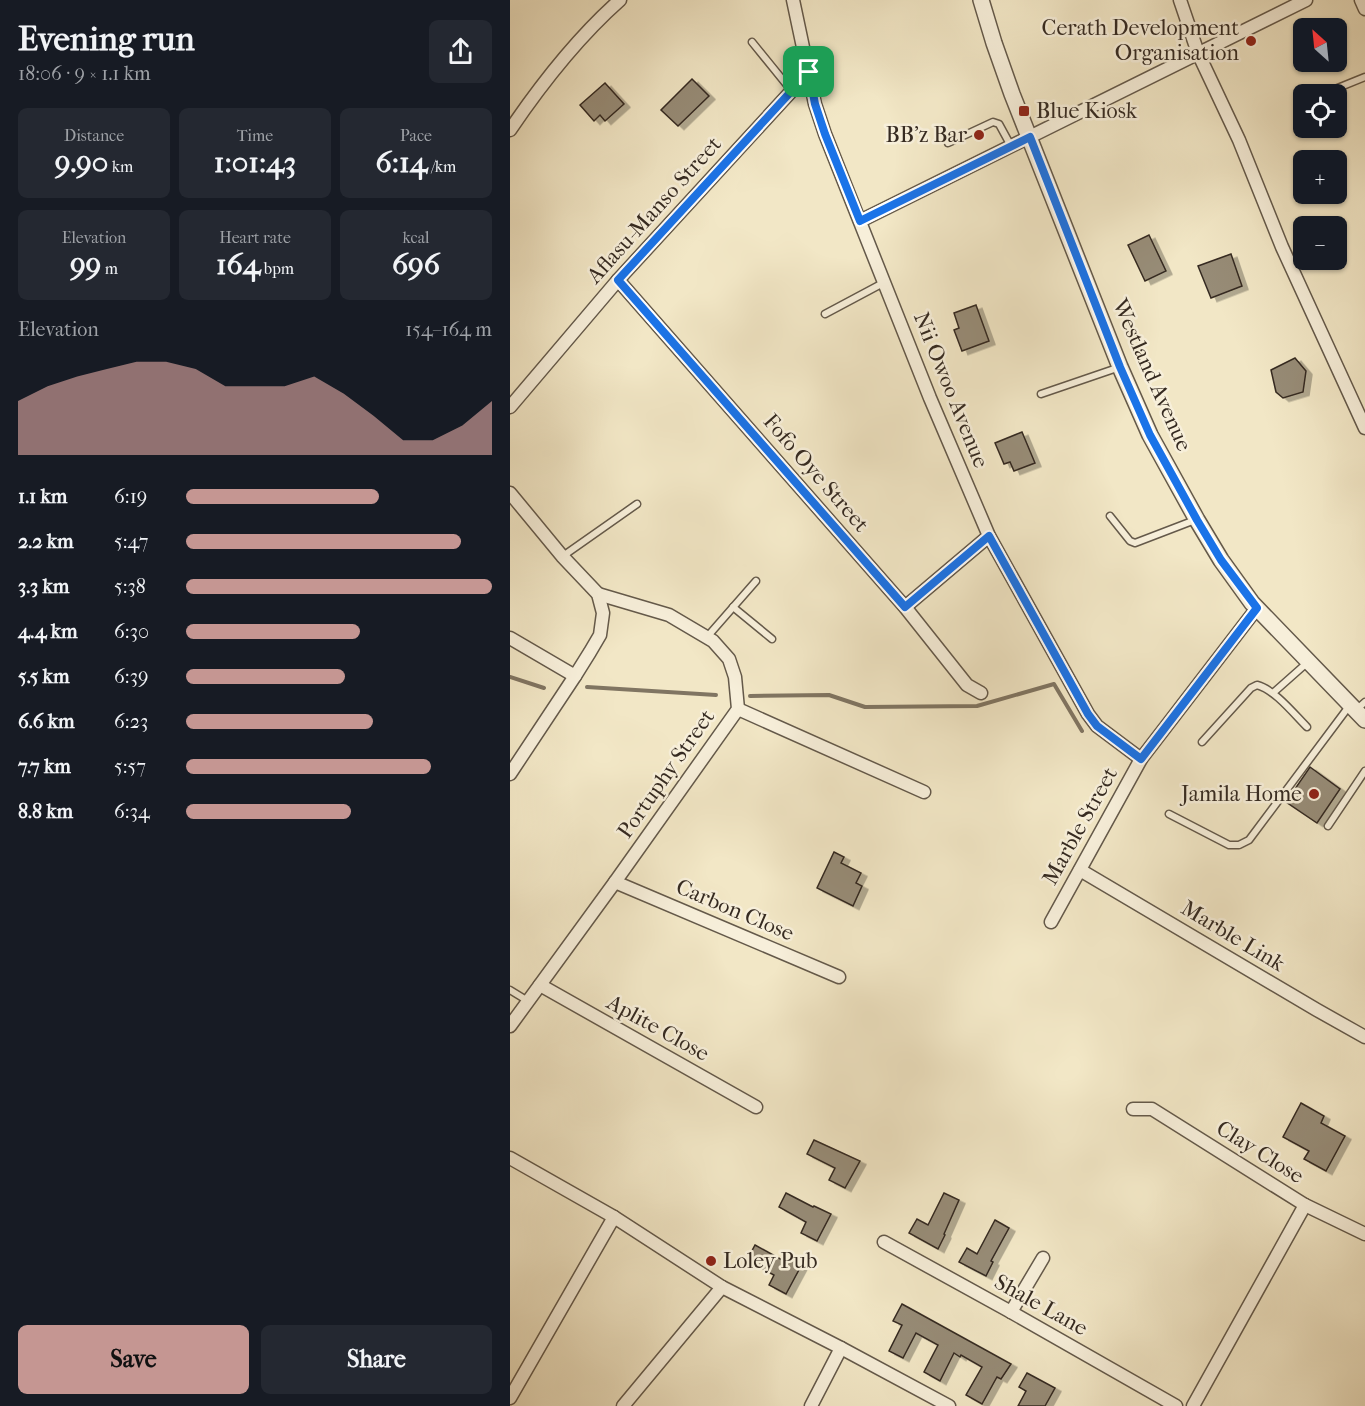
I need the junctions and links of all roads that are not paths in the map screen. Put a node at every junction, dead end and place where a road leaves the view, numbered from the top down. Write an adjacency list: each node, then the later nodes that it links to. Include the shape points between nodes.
1 (620, 0): 14 (street, via 582,37)
2 (793, 0): 10 (street, Nii Owoo Avenue)
3 (981, 0): 15 (street, Westland Avenue)
4 (1180, 0): 9 (street)
5 (1306, 0): 9 (street)
6 (1361, 0): 7 (street)
7 (1365, 9)
8 (752, 42): 13 (lane)
9 (1198, 53): 15 (street); 25 (street)
10 (809, 72): 13 (street, Aflasu-Manso Street); 18 (street, Nii Owoo Avenue, via 825,134)
11 (1365, 76): 12 (lane)
12 (1346, 84)
13 (792, 91): 19 (street, Aflasu-Manso Street)
14 (510, 130)
15 (1030, 137): 17 (street); 22 (street, Westland Avenue)
16 (948, 143): 17 (lane, via 993,122 999,124)
17 (1011, 146): 18 (street)
18 (860, 221): 20 (street, Nii Owoo Avenue)
19 (618, 280): 24 (street, Aflasu-Manso Street); 35 (street, Fofo Oye Street)
20 (885, 282): 21 (lane); 30 (street, Nii Owoo Avenue)
21 (825, 314)
22 (1120, 367): 23 (lane); 29 (street, Westland Avenue, via 1150,435)
23 (1041, 394)
24 (510, 407)
25 (1365, 428)
26 (510, 493): 31 (street)
27 (637, 504): 31 (lane)
28 (1110, 516): 29 (lane, via 1135,543)
29 (1197, 520): 36 (street, Westland Avenue)
30 (989, 536): 35 (street); 48 (street, Nii Owoo Avenue, via 1088,714 1097,726)
31 (562, 556): 33 (street)
32 (756, 581): 34 (lane)
33 (598, 594): 38 (street, Portuphy Street, via 669,615); 41 (street, via 603,613 600,635)
34 (733, 607): 38 (lane); 39 (lane)
35 (905, 607): 42 (street, Fofo Oye Street, via 967,685)
36 (1257, 608): 40 (street, Westland Avenue); 48 (street, Marble Street)
37 (510, 638): 41 (street)
38 (707, 638): 44 (street, Portuphy Street, via 729,659)
39 (772, 639)
40 (1308, 662): 43 (lane); 45 (street, Westland Avenue)
41 (575, 676): 50 (street)
42 (981, 693)
43 (1273, 693): 46 (lane); 47 (lane, via 1257,684 1251,688)
44 (738, 709): 51 (street); 55 (street, Portuphy Street)
45 (1359, 709): 52 (lane, via 1250,840 1229,845)
46 (1307, 727)
47 (1202, 742)
48 (1141, 759): 54 (street, Marble Street)
49 (1365, 771): 53 (lane)
50 (510, 774)
51 (924, 792)
52 (1169, 814)
53 (1328, 826)
54 (1080, 870): 56 (street, Marble Street); 62 (street, Marble Link)
55 (615, 882): 57 (street, Carbon Close); 58 (street, Portuphy Street)
56 (1051, 922)
57 (839, 977)
58 (540, 985): 60 (street, Portuphy Street); 63 (street, Aplite Close)
59 (510, 990): 60 (lane)
60 (528, 1001): 61 (street, Portuphy Street)
61 (510, 1026)
62 (1365, 1037)
63 (756, 1107)
64 (1133, 1109): 66 (street, Clay Close, via 1152,1109)
65 (510, 1158): 67 (street)
66 (1305, 1205): 68 (street, Clay Close); 79 (street)
67 (614, 1217): 71 (street); 74 (street)
68 (1365, 1234)
69 (884, 1242): 72 (street, Shale Lane)
70 (1043, 1258): 72 (street)
71 (722, 1287): 73 (street); 75 (street)
72 (1011, 1312): 78 (street, Shale Lane)
73 (841, 1348): 76 (street); 77 (street)
74 (510, 1398)
75 (623, 1406)
76 (811, 1406)
77 (949, 1406)
78 (1176, 1406)
79 (1193, 1406)

